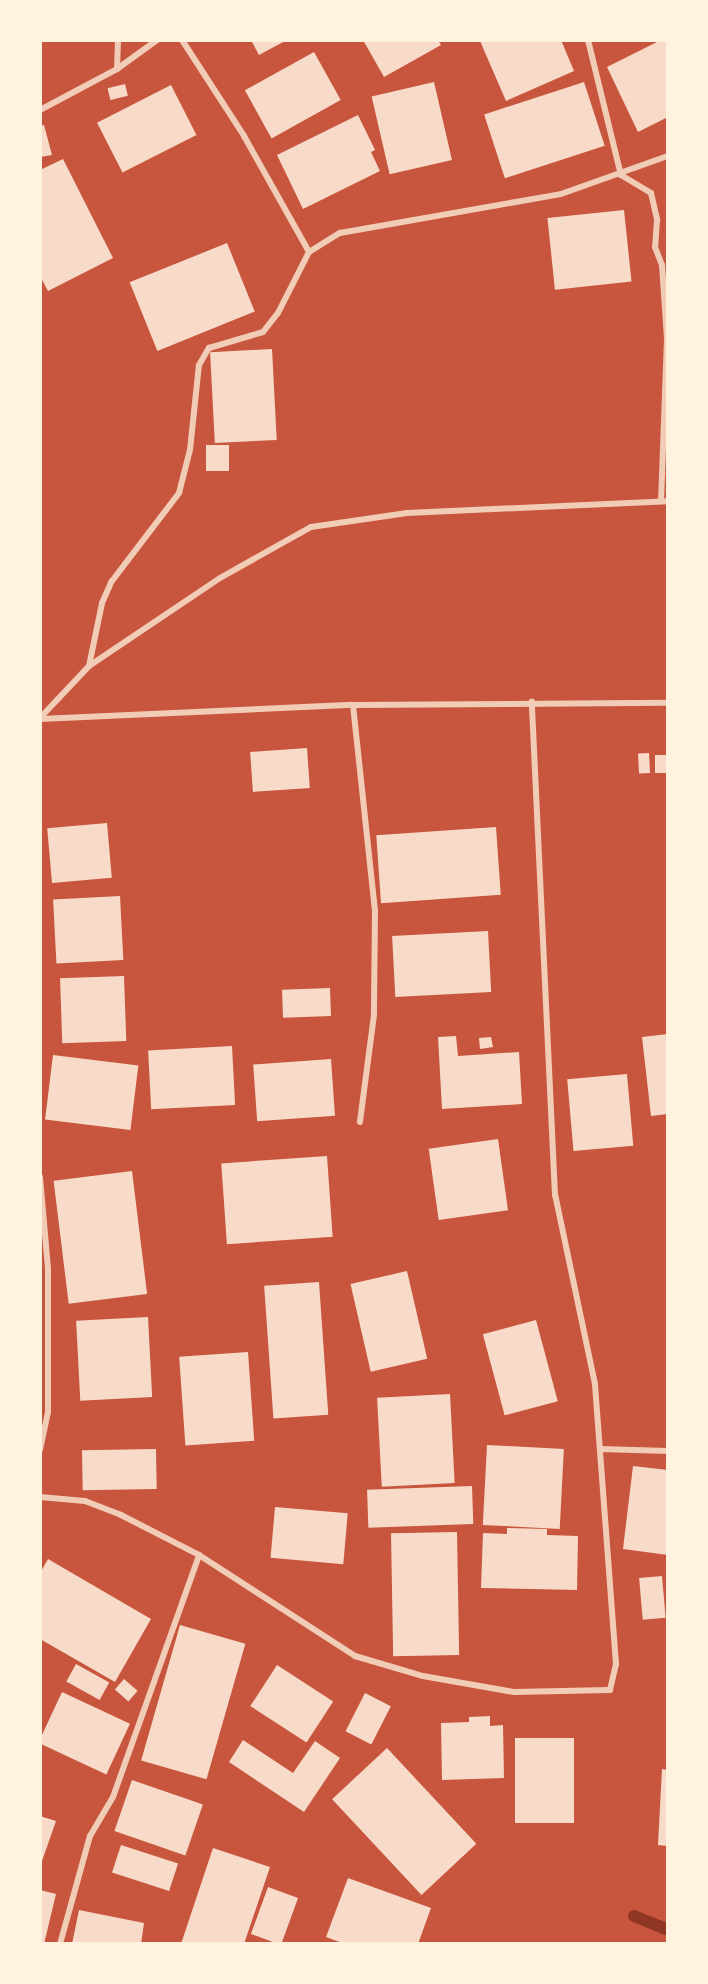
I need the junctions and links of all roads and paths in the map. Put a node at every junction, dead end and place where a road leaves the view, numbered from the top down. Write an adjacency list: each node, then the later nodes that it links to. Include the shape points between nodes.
1 (117, 40): 5 (street)
2 (157, 40): 5 (street)
3 (182, 40): 9 (street, via 244,136)
4 (588, 40): 8 (street)
5 (117, 69): 6 (street)
6 (40, 110)
7 (668, 156): 8 (street)
8 (621, 175): 9 (street, via 561,194 340,233); 10 (street, via 651,193 657,220 655,247 663,265 667,339)
9 (309, 252): 11 (street, via 278,312 263,332 209,348 199,365 190,450 179,493 112,581 102,603)
10 (664, 501): 11 (street, via 407,513 311,527 220,578)
11 (89, 666): 15 (street)
12 (532, 702): 13 (street); 14 (street); 18 (street, via 555,1195 595,1384)
13 (668, 703)
14 (353, 705): 15 (street); 16 (street, via 375,911 374,1015)
15 (40, 719)
16 (360, 1122)
17 (40, 1177): 19 (street, via 48,1268 48,1412)
18 (600, 1449): 20 (street); 22 (street, via 616,1664 610,1690 514,1692 423,1676 355,1656)
19 (40, 1450)
20 (668, 1451)
21 (40, 1497): 22 (street, via 85,1501)
22 (199, 1555): 23 (street, via 113,1797 90,1836)
23 (60, 1944)

